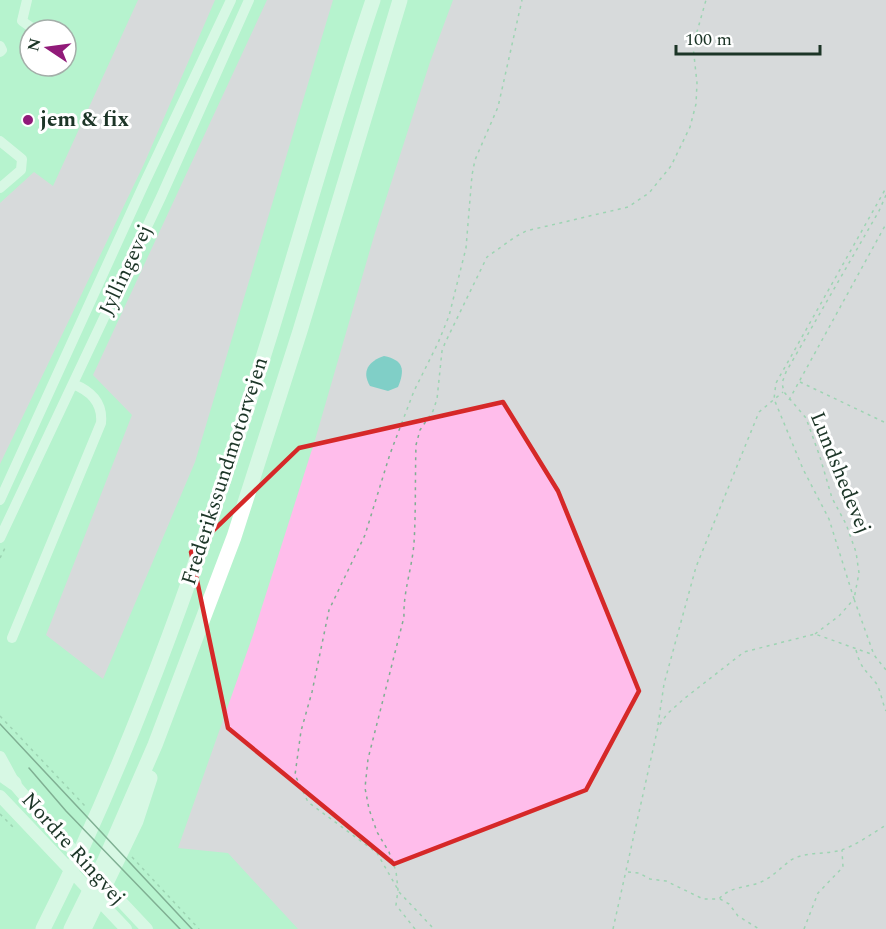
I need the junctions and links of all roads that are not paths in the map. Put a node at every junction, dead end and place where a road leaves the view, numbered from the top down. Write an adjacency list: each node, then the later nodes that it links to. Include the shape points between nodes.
1 (27, 0): 6 (street)
2 (231, 0): 12 (street, Jyllingevej)
3 (249, 0): 11 (street, Jyllingevej)
4 (373, 0): 21 (highway, Frederikssundmotorvejen, via 267,346 174,624 130,736)
5 (400, 0): 15 (highway, Frederikssundmotorvejen, via 234,537)
6 (23, 18)
7 (0, 46): 8 (street)
8 (0, 52)
9 (0, 141): 10 (street, via 22,159 21,170)
10 (0, 188)
11 (73, 384): 13 (street, Jyllingevej); 14 (street, via 95,398 102,411 101,423)
12 (0, 500)
13 (0, 538)
14 (12, 638)
15 (155, 745): 23 (highway, Frederikssundmotorvejen); 24 (highway, via 136,821)
16 (0, 757): 19 (main road)
17 (0, 768): 19 (main road, Nordre Ringvej)
18 (0, 773): 19 (highway)
19 (14, 783): 25 (main road, Nordre Ringvej)
20 (0, 796): 22 (main road, Nordre Ringvej)
21 (44, 927)
22 (125, 928)
23 (71, 929)
24 (84, 929)
25 (147, 929)

